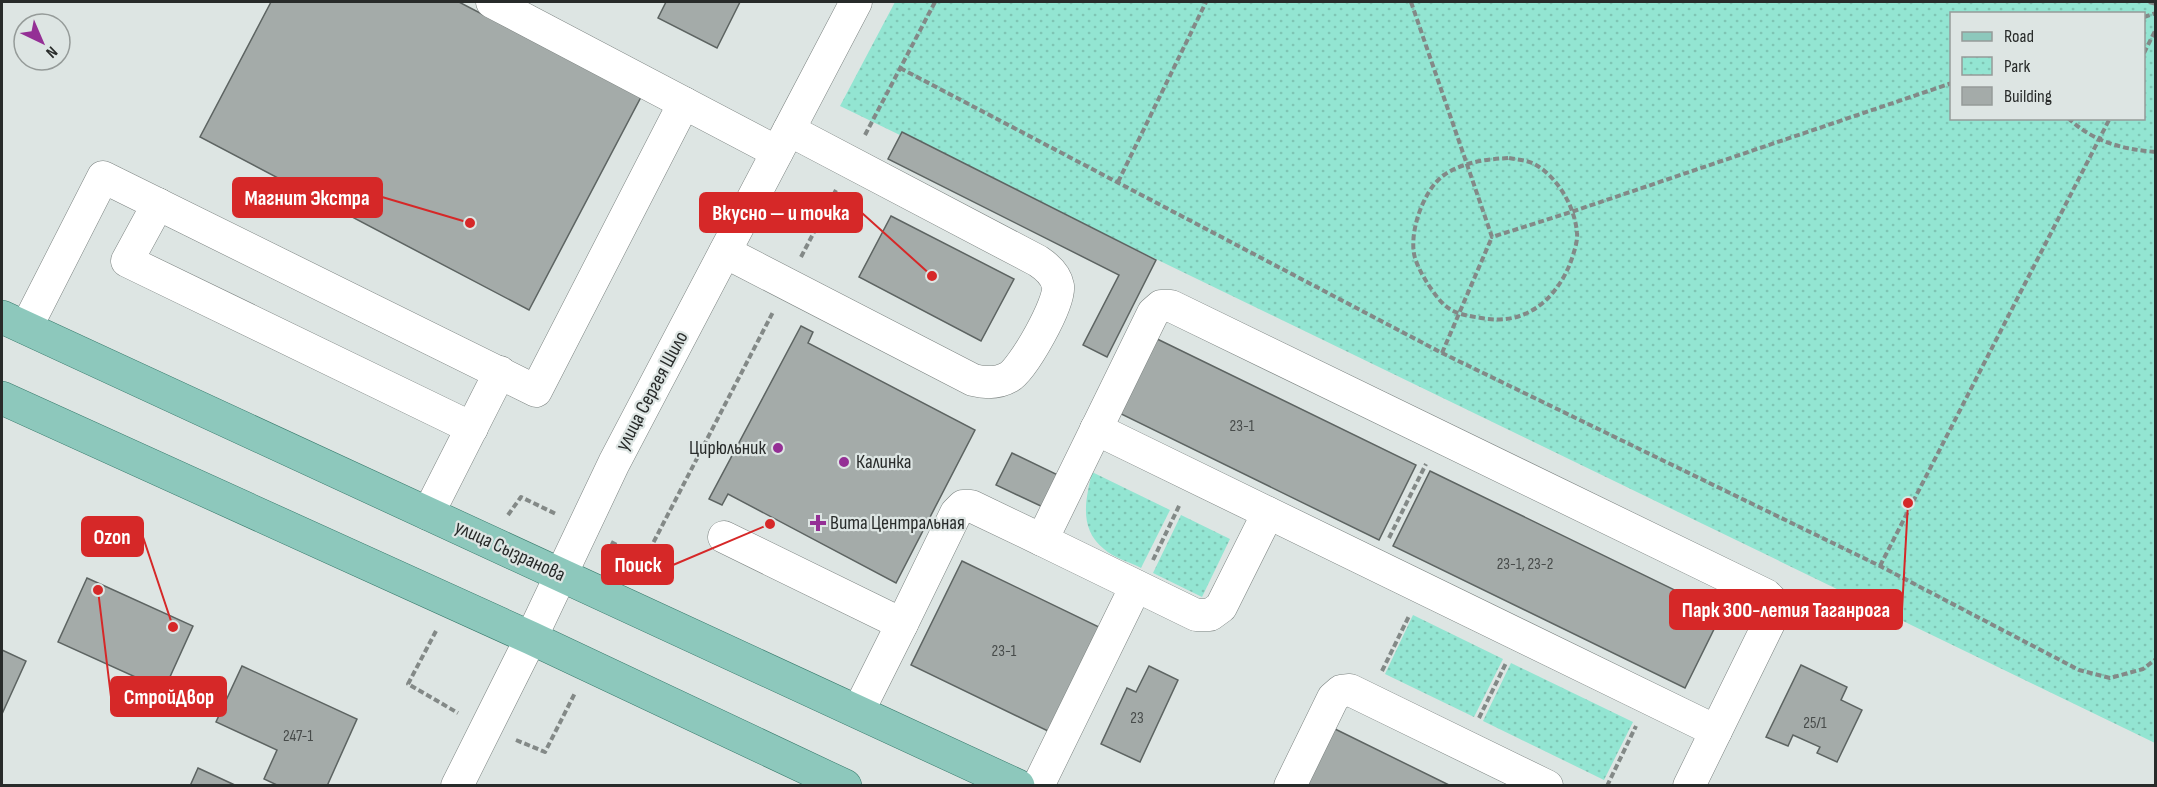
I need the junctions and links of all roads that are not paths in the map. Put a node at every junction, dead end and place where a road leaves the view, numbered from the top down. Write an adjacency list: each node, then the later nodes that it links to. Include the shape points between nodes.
1 (492, 2): 3 (street)
2 (856, 2): 4 (street, улица Сергея Шило)
3 (684, 103): 4 (street); 8 (street, via 536,391)
4 (783, 141): 6 (street, улица Сергея Шило); 6 (street, via 1038,261 1058,284 1057,300 1024,362 1015,373 991,383 973,380)
5 (158, 204): 7 (street, via 103,177); 8 (street); 10 (street, via 128,261)
6 (725, 252): 16 (street, улица Сергея Шило)
7 (14, 323): 13 (main road, улица Сызранова)
8 (500, 372): 10 (street)
9 (2, 398): 19 (main road)
10 (472, 428): 13 (street)
11 (1096, 429): 12 (street); 15 (street); 21 (street, via 1153,313 1161,306 1171,306 1766,595 1773,602 1773,615)
12 (1268, 513): 17 (street, via 1221,607 1210,615 1196,615); 21 (street)
13 (428, 514): 16 (main road, улица Сызранова)
14 (724, 537): 18 (street)
15 (1042, 540): 17 (street); 18 (street, via 971,506 963,506 956,513)
16 (560, 574): 19 (street, улица Сергея Шило); 20 (main road, улица Сызранова)
17 (1137, 587): 25 (street)
18 (902, 624): 20 (street)
19 (531, 638): 22 (street, улица Сергея Шило); 23 (main road)
20 (858, 712): 24 (main road, улица Сызранова)
21 (1716, 731): 28 (street)
22 (457, 786)
23 (845, 786)
24 (1018, 786)
25 (1038, 786)
26 (1290, 786): 27 (street, via 1333,698 1350,690)
27 (1547, 786)
28 (1689, 786)

